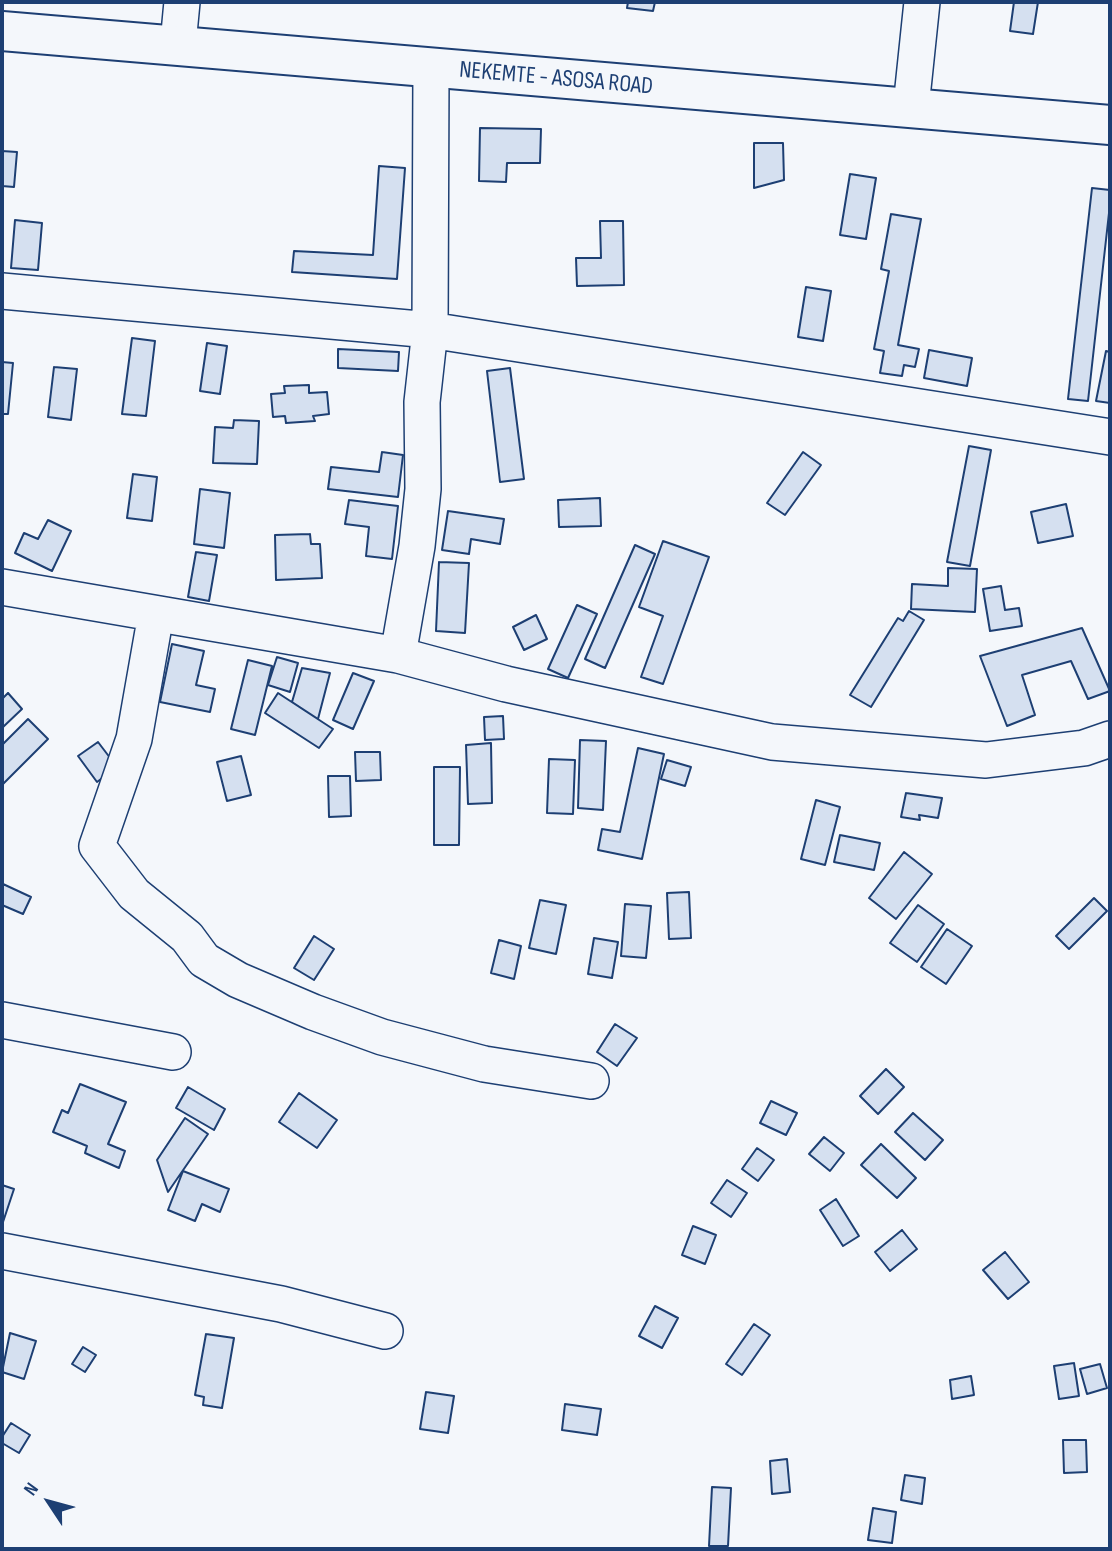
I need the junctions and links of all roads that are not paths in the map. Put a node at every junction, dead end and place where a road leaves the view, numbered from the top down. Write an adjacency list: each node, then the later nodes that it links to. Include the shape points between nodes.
1 (182, 2): 4 (street)
2 (922, 2): 6 (street)
3 (2, 31): 4 (highway, NEKEMTE - ASOSA ROAD)
4 (178, 44): 5 (highway, NEKEMTE - ASOSA ROAD)
5 (431, 68): 6 (highway, NEKEMTE - ASOSA ROAD); 9 (street)
6 (911, 107): 7 (highway, NEKEMTE - ASOSA ROAD)
7 (1110, 125)
8 (2, 291): 9 (street)
9 (430, 330): 10 (street); 13 (street, via 422,402 417,546)
10 (1110, 437)
11 (2, 587): 12 (street)
12 (156, 614): 13 (street); 17 (street, via 134,739 97,846 134,894 187,937 204,960 313,1012 382,1037 484,1064)
13 (398, 655): 14 (street, via 506,684 772,742 986,760 1084,748)
14 (1110, 739)
15 (2, 1020): 16 (street)
16 (173, 1052)
17 (591, 1081)
18 (2, 1251): 19 (street, via 281,1304)
19 (385, 1332)

